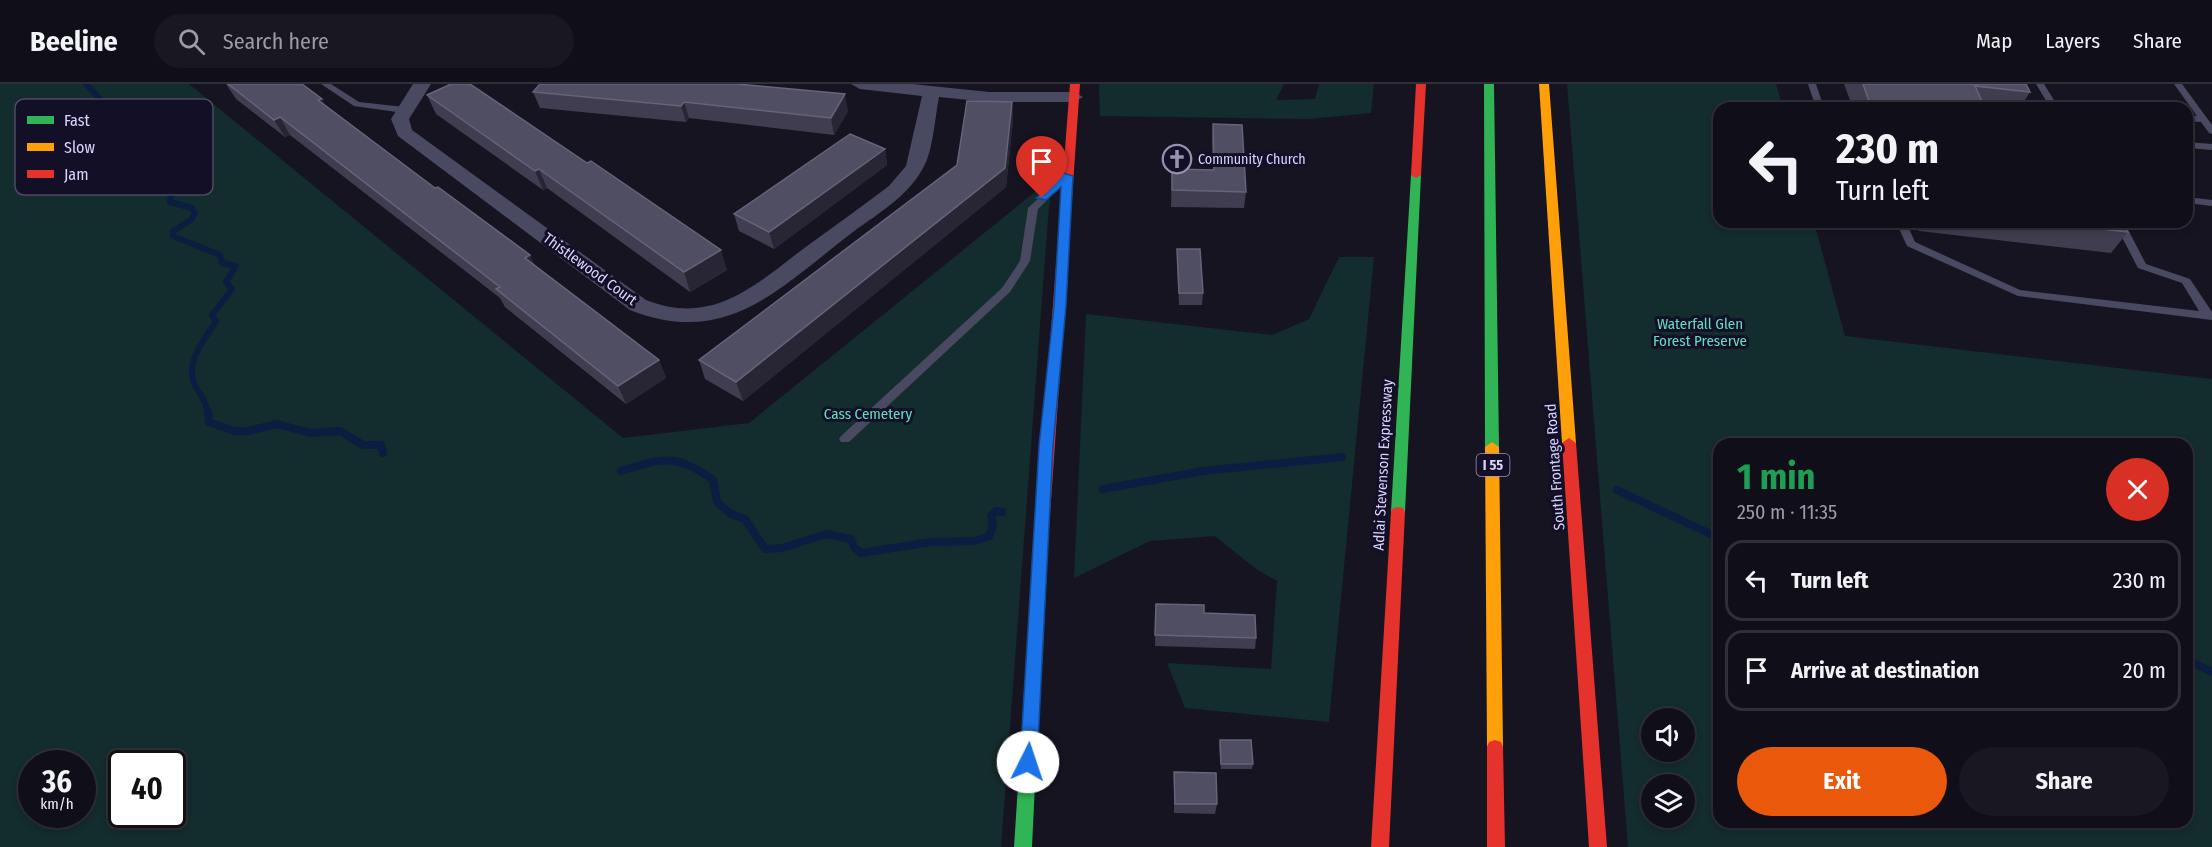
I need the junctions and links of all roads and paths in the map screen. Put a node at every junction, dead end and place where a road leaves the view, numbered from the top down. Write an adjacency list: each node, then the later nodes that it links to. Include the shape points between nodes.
1 (325, 84): 16 (lane, via 357,104)
2 (422, 84): 16 (street)
3 (860, 84): 10 (street)
4 (1421, 84): 30 (main road, Adlai Stevenson Expressway)
5 (1489, 84): 31 (main road, I 55)
6 (1544, 84): 32 (main road, South Frontage Road)
7 (1812, 84): 12 (lane)
8 (2040, 84): 13 (lane)
9 (2178, 84): 14 (lane)
10 (932, 91): 11 (street, via 989,97); 16 (street, Thistlewood Court, via 915,167 896,190 751,299 728,311 678,317 638,305 404,132 400,119)
11 (1074, 91): 22 (main road)
12 (1818, 102)
13 (2051, 102)
14 (2191, 102)
15 (2193, 105): 18 (lane)
16 (404, 110)
17 (2193, 119): 18 (lane)
18 (2204, 120): 19 (lane)
19 (2212, 131)
20 (2193, 145): 21 (lane)
21 (2212, 147)
22 (1067, 176): 28 (lane, via 1033,208 1025,261 1006,290); 29 (main road, via 1060,306 1046,446)
23 (2193, 201): 24 (lane)
24 (2212, 203)
25 (1904, 228): 27 (lane, via 1911,243 2018,293)
26 (2122, 228): 27 (lane, via 2142,266 2186,281)
27 (2210, 316)
28 (845, 439)
29 (1023, 847)
30 (1380, 847)
31 (1496, 847)
32 (1599, 847)

